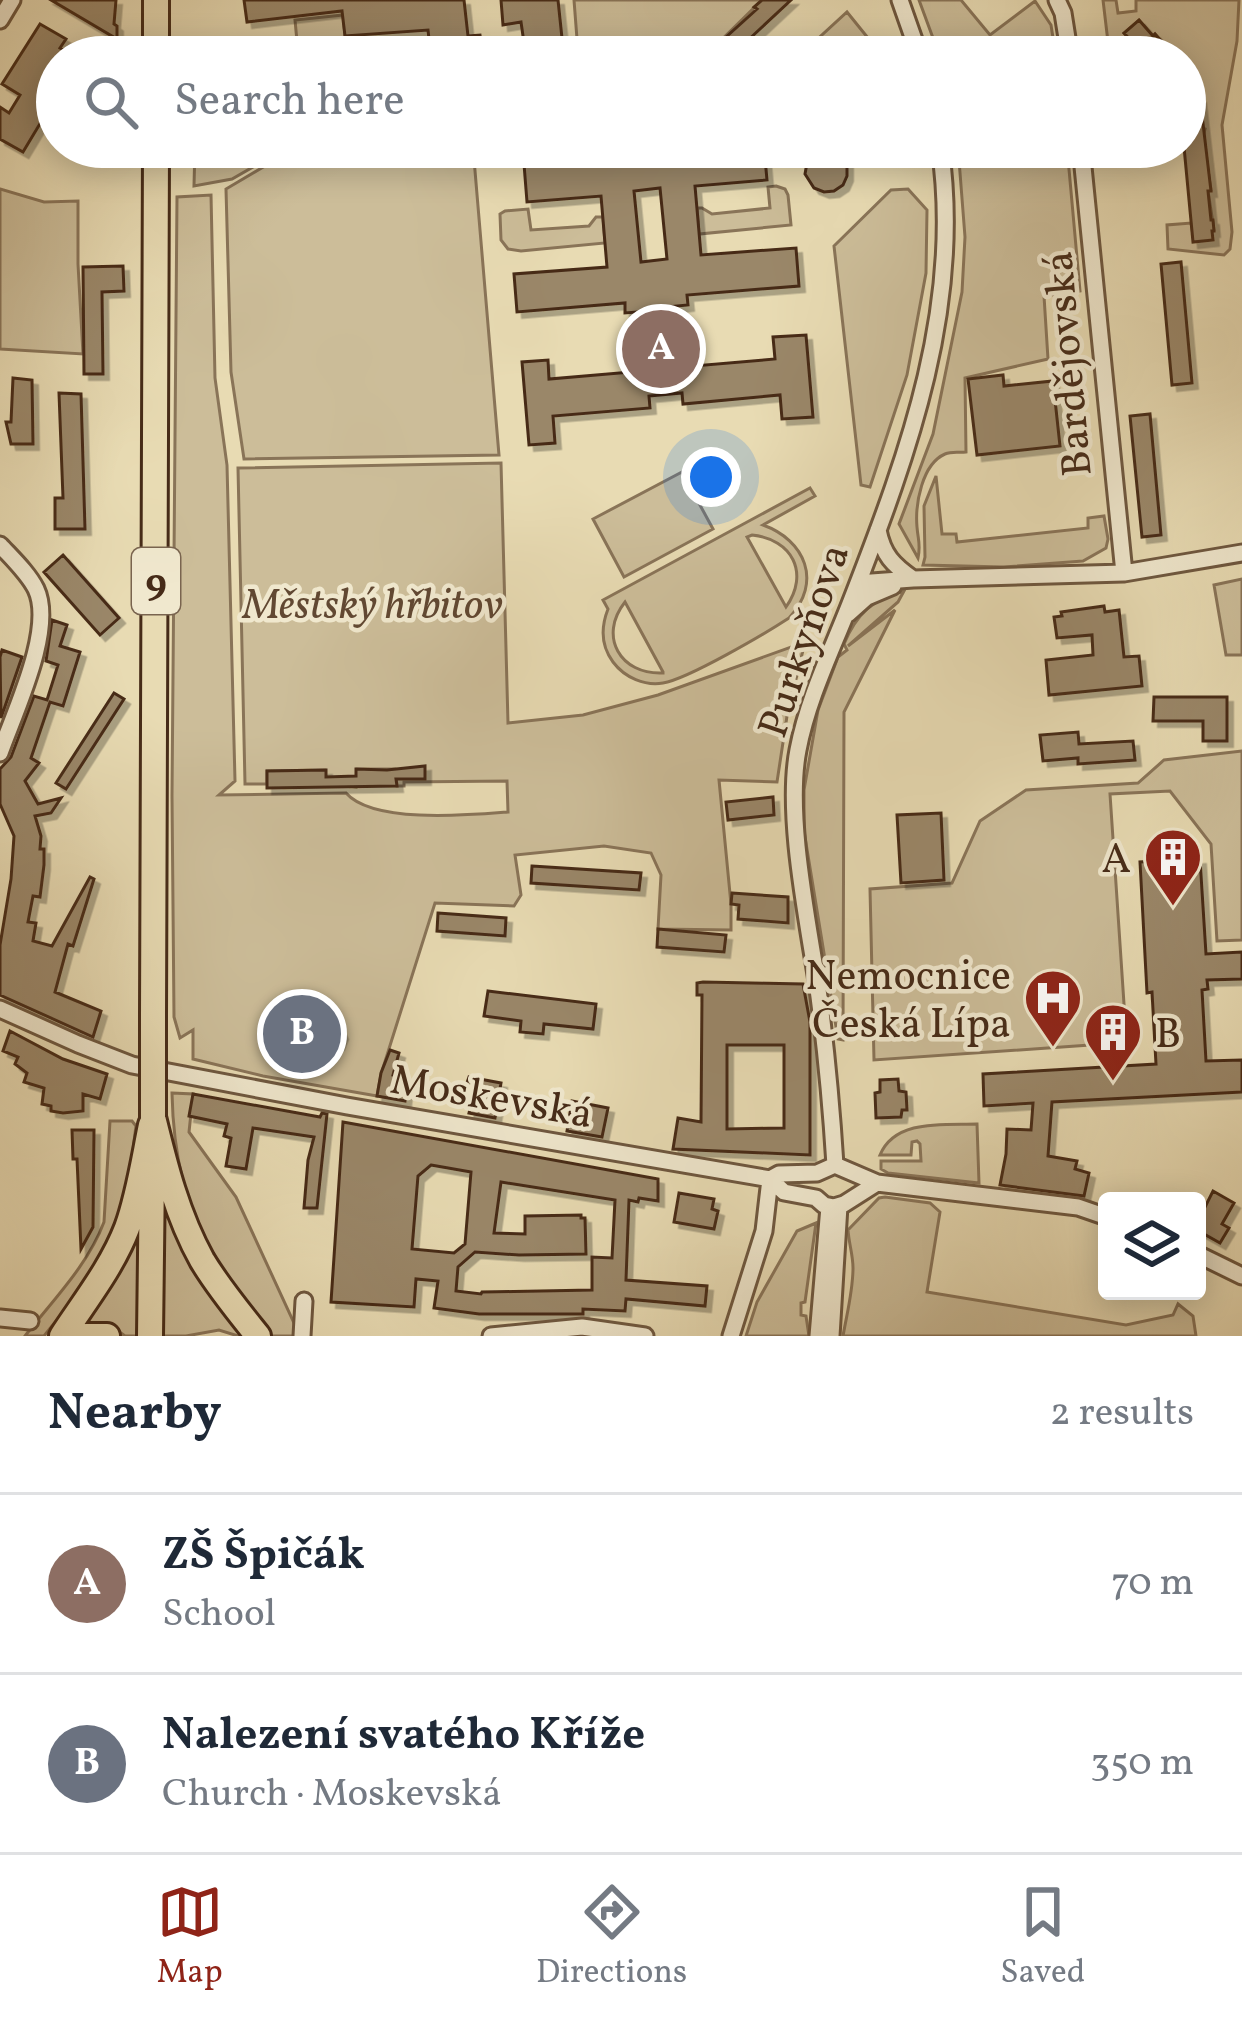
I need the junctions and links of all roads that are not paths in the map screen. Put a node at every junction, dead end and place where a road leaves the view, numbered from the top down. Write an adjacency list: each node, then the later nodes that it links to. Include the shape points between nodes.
1 (12, 0): 5 (street)
2 (156, 0): 6 (main road)
3 (900, 0): 7 (street)
4 (1058, 0): 8 (street)
5 (0, 20)
6 (156, 36)
7 (913, 36)
8 (1067, 36)
9 (156, 168): 21 (main road, 9, bridge)
10 (942, 168): 12 (street, Purkyňova, via 938,326 920,410)
11 (1083, 168): 15 (street, Bardějovská)
12 (878, 530): 16 (street, via 887,559); 17 (street, Purkyňova)
13 (0, 545): 19 (street, via 40,599 37,647)
14 (1242, 553): 15 (street)
15 (1124, 573): 16 (street)
16 (913, 579): 17 (street); 18 (street, via 867,597)
17 (858, 583): 18 (street, Purkyňova)
18 (845, 617): 22 (street, Purkyňova, via 796,764 795,812)
19 (0, 753)
20 (0, 1009): 24 (street, Moskevská, via 132,1065)
21 (153, 1117): 33 (main road, via 125,1232); 36 (main road, 9); 37 (main road, via 184,1225)
22 (842, 1169): 23 (street); 25 (street); 26 (street, via 855,1184)
23 (817, 1173): 24 (street); 26 (street, via 813,1190)
24 (770, 1179): 26 (street, via 784,1192); 41 (street, via 764,1231)
25 (877, 1183): 26 (street); 27 (street)
26 (834, 1202): 42 (street); 43 (street)
27 (1098, 1214)
28 (1206, 1258): 29 (street)
29 (1237, 1274)
30 (304, 1301): 38 (street)
31 (0, 1318): 32 (street)
32 (30, 1321)
33 (62, 1336)
34 (86, 1336): 35 (main road)
35 (107, 1336)
36 (150, 1336)
37 (258, 1336)
38 (302, 1336)
39 (491, 1336): 40 (street, via 582,1327)
40 (645, 1336)
41 (730, 1336)
42 (818, 1336)
43 (831, 1336)

